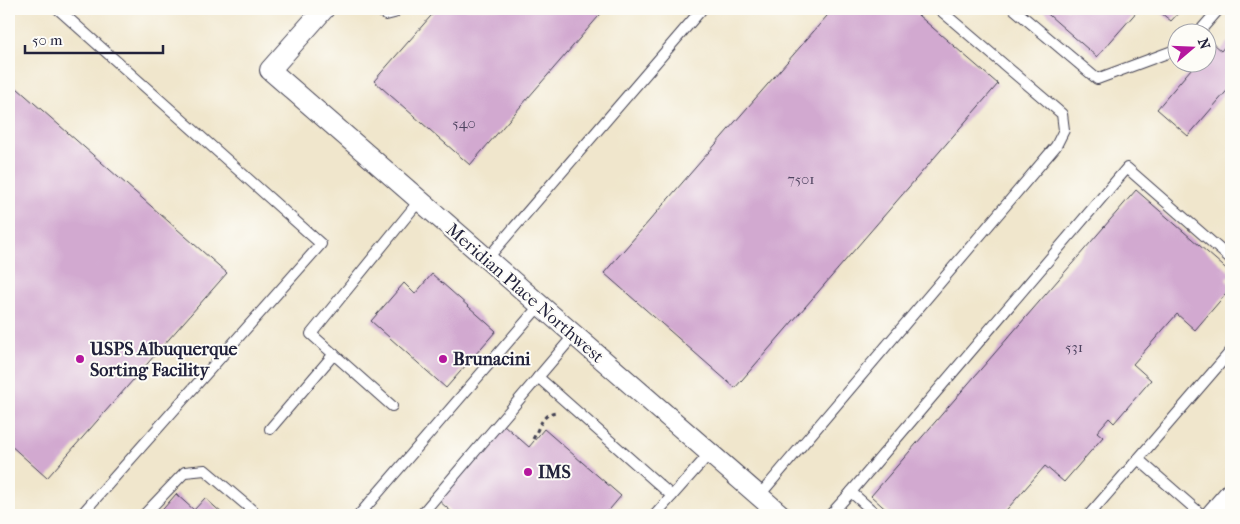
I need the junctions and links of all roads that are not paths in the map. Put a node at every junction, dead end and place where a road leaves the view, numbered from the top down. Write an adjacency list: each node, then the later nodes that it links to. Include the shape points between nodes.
1 (58, 9): 27 (lane, via 321,244)
2 (324, 9): 11 (street, Meridian Place Northwest, via 270,70)
3 (378, 9): 4 (lane, via 386,16)
4 (397, 9)
5 (702, 9): 13 (lane)
6 (939, 9): 26 (lane, via 1062,114 1064,130 1056,146)
7 (1014, 9): 10 (lane, via 1098,79)
8 (1219, 9): 9 (lane)
9 (1208, 22)
10 (1168, 53)
11 (420, 201): 13 (street, Meridian Place Northwest); 17 (lane, via 311,334)
12 (1231, 259): 23 (lane, via 1126,168)
13 (487, 260): 14 (street, Meridian Place Northwest)
14 (540, 306): 15 (street, Meridian Place Northwest); 30 (lane)
15 (574, 335): 18 (lane); 21 (street, Meridian Place Northwest)
16 (1231, 351): 22 (lane)
17 (334, 354): 19 (lane); 20 (lane)
18 (538, 378): 25 (lane); 31 (lane)
19 (392, 406)
20 (270, 429)
21 (710, 453): 25 (lane); 26 (street, Meridian Place Northwest)
22 (1138, 459): 35 (lane); 36 (lane)
23 (851, 492): 33 (lane); 34 (lane)
24 (1231, 492): 37 (street)
25 (672, 496): 32 (lane)
26 (768, 508)
27 (82, 515)
28 (144, 515): 29 (lane, via 185,472 205,470)
29 (258, 515)
30 (359, 515)
31 (421, 515)
32 (655, 515)
33 (830, 515)
34 (877, 515)
35 (1089, 515)
36 (1202, 515)
37 (1211, 515)

